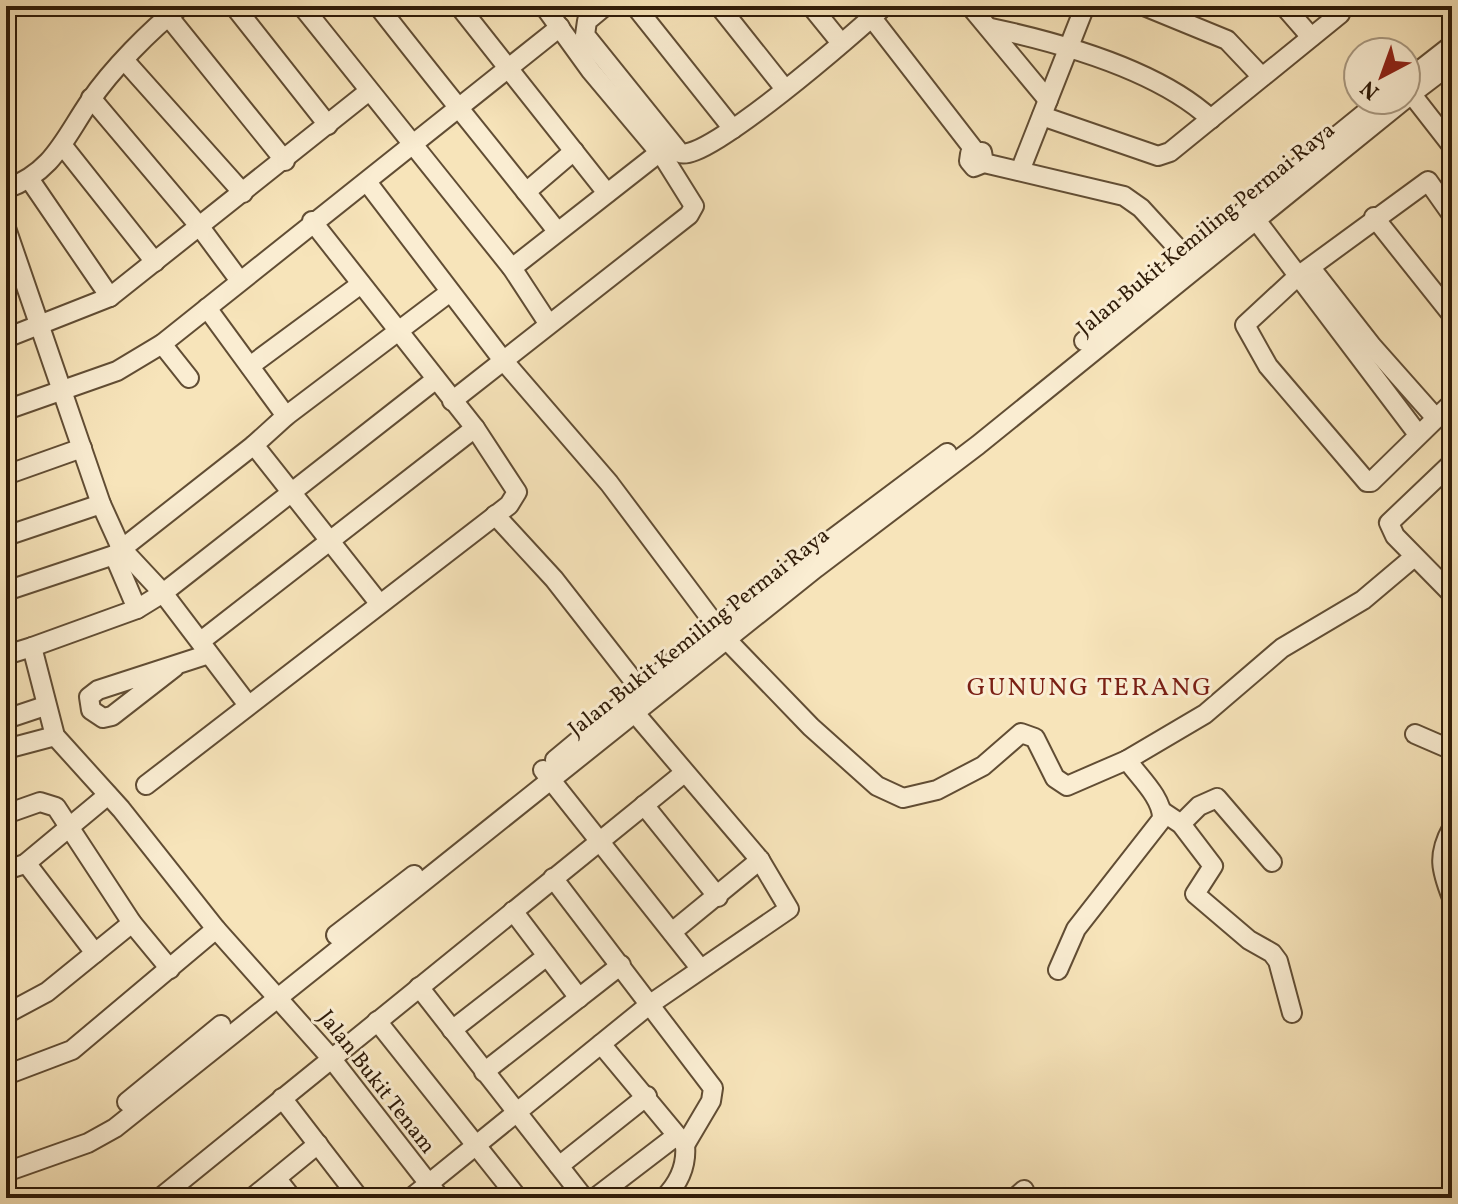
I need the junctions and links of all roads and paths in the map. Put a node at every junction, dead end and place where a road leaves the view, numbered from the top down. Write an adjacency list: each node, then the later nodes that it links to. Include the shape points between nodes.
1 (234, 6): 38 (street)
2 (303, 6): 30 (street)
3 (378, 6): 32 (street)
4 (459, 6): 25 (street)
5 (544, 6): 17 (street)
6 (605, 6): 39 (street, via 587,21 585,35 680,153 688,156 705,149)
7 (635, 6): 39 (street)
8 (719, 6): 29 (street)
9 (811, 6): 20 (street)
10 (970, 6): 18 (street)
11 (1085, 6): 22 (street)
12 (1144, 6): 27 (street, via 1227,40)
13 (1284, 6): 19 (street)
14 (175, 11): 23 (street); 45 (street)
15 (878, 12): 20 (street); 46 (street, via 980,157)
16 (1340, 14): 19 (street)
17 (560, 27): 25 (street); 44 (street)
18 (991, 28): 22 (street); 33 (street)
19 (1311, 37): 27 (street)
20 (841, 43): 29 (street)
21 (1452, 45): 26 (street, Jalan Bukit Kemiling Permai Raya)
22 (1068, 49): 33 (street); 37 (street, via 1159,83 1187,97)
23 (125, 61): 31 (street); 51 (street)
24 (1452, 63): 28 (street, Jalan Bukit Kemiling Permai Raya)
25 (506, 69): 32 (street); 43 (street)
26 (1422, 76)
27 (1262, 77): 37 (street)
28 (1422, 82)
29 (785, 89): 39 (street)
30 (369, 91): 38 (street); 41 (street)
31 (91, 98): 40 (street); 57 (street)
32 (455, 108): 41 (street); 50 (street)
33 (1045, 108): 37 (street, via 1158,156); 46 (street)
34 (1422, 110): 42 (street)
35 (1362, 116): 61 (street, Jalan Bukit Kemiling Permai Raya)
36 (1379, 116): 55 (street, Jalan Bukit Kemiling Permai Raya)
37 (1211, 119)
38 (328, 125): 45 (street)
39 (733, 129)
40 (63, 146): 47 (street); 60 (street)
41 (411, 146): 48 (street); 62 (street)
42 (1452, 146)
43 (574, 151): 50 (street); 52 (street)
44 (660, 152): 52 (street); 71 (street, via 690,196 692,211)
45 (285, 161): 51 (street)
46 (1020, 171): 61 (street, via 1124,196)
47 (30, 180): 49 (street); 68 (street)
48 (367, 182): 56 (street); 67 (street)
49 (6, 189)
50 (526, 192): 59 (street)
51 (243, 193): 57 (street)
52 (607, 193): 59 (street)
53 (1452, 215): 54 (street, via 1428,181)
54 (1374, 217): 63 (street); 70 (street)
55 (1256, 220): 61 (street, Jalan Bukit Kemiling Permai Raya); 63 (street)
56 (312, 221): 65 (street); 66 (street)
57 (200, 227): 60 (street); 65 (street)
58 (6, 228): 64 (street)
59 (557, 231): 62 (street)
60 (155, 262): 68 (street)
61 (1192, 263): 105 (street, Jalan Bukit Kemiling Permai Raya)
62 (512, 268): 71 (street)
63 (1304, 272): 76 (street); 88 (street, via 1245,325 1268,366 1363,481 1371,482)
64 (14, 274): 72 (street)
65 (240, 281): 69 (street)
66 (361, 284): 73 (street); 78 (street)
67 (450, 292): 73 (street); 77 (street)
68 (110, 297): 72 (street)
69 (207, 308): 75 (street); 78 (street)
70 (1452, 315)
71 (548, 323): 77 (street)
72 (40, 327): 74 (street); 81 (street)
73 (397, 331): 80 (street); 85 (street)
74 (6, 338)
75 (162, 344): 79 (street); 81 (street, via 117,371)
76 (1365, 352): 86 (street); 88 (street)
77 (502, 359): 82 (street); 105 (street, via 609,483)
78 (250, 366): 85 (street)
79 (189, 378)
80 (435, 380): 82 (street); 93 (street)
81 (62, 391): 84 (street); 90 (street)
82 (452, 401): 87 (street)
83 (1452, 403): 86 (street)
84 (6, 410)
85 (286, 416): 89 (street)
86 (1435, 417): 88 (street)
87 (475, 428): 95 (street, via 517,492); 97 (street)
88 (1417, 433)
89 (254, 445): 93 (street); 98 (street)
90 (82, 448): 92 (street); 94 (street)
91 (1452, 463): 99 (street, via 1389,523)
92 (6, 475)
93 (291, 492): 97 (street); 101 (street)
94 (101, 504): 96 (street); 98 (street)
95 (495, 515): 103 (street); 110 (street, via 554,579)
96 (6, 536)
97 (330, 541): 103 (street); 107 (street)
98 (117, 551): 100 (street); 101 (street); 104 (street)
99 (1414, 557): 102 (street); 119 (street, via 1363,600 1282,648 1205,714)
100 (6, 591)
101 (163, 593): 104 (street); 107 (street)
102 (1452, 594)
103 (379, 603): 111 (street)
104 (137, 609): 106 (street)
105 (721, 633): 110 (street, Jalan Bukit Kemiling Permai Raya); 113 (street, Jalan Bukit Kemiling Permai Raya); 119 (street, via 830,744 877,786 903,798 937,790 983,766 1021,733 1035,738 1055,778 1067,786)
106 (32, 647): 108 (street); 112 (street)
107 (205, 648): 109 (street); 111 (street)
108 (6, 655)
109 (175, 667)
110 (640, 689): 121 (street, Jalan Bukit Kemiling Permai Raya)
111 (248, 705): 122 (street)
112 (45, 706): 114 (street); 116 (street)
113 (634, 712): 120 (street); 121 (street, Jalan Bukit Kemiling Permai Raya)
114 (6, 719)
115 (1415, 734): 118 (street)
116 (55, 736): 117 (street); 123 (street, Jalan Bukit Tenam)
117 (6, 749)
118 (1452, 750)
119 (1127, 760): 125 (street)
120 (684, 773): 124 (street); 131 (street)
121 (547, 775): 130 (street); 149 (street, Jalan Bukit Kemiling Permai Raya)
122 (146, 785)
123 (108, 795): 128 (street); 140 (street, Jalan Bukit Tenam)
124 (644, 805): 130 (street); 136 (street)
125 (1163, 812): 127 (street); 147 (street, via 1160,823 1076,929)
126 (6, 814): 128 (street, via 49,803)
127 (1181, 824): 132 (street, via 1199,806 1217,798); 152 (street, via 1213,866 1195,894 1272,953)
128 (70, 828): 133 (street); 139 (street)
129 (1452, 828): 137 (street, via 1441,849 1440,869)
130 (599, 842): 135 (street); 141 (street)
131 (760, 860): 136 (street); 145 (street, via 789,909)
132 (1272, 862)
133 (25, 864): 134 (street); 142 (street)
134 (6, 870)
135 (553, 878): 138 (street); 144 (street)
136 (718, 897): 141 (street)
137 (1452, 898)
138 (513, 911): 143 (street); 148 (street)
139 (132, 923): 142 (street); 146 (street)
140 (216, 929): 146 (street); 149 (street, Jalan Bukit Tenam)
141 (672, 932): 145 (street)
142 (95, 953): 153 (street, via 47,992)
143 (547, 956): 150 (street); 155 (street)
144 (621, 965): 150 (street); 151 (street)
145 (700, 968): 151 (street)
146 (170, 969): 159 (street, via 72,1050)
147 (1058, 970)
148 (419, 987): 154 (street); 155 (street)
149 (274, 991): 157 (street, Jalan Bukit Tenam); 166 (street, Jalan Bukit Kemiling Permai Raya, via 107,1119); 168 (street, Jalan Bukit Kemiling Permai Raya, via 115,1128)
150 (579, 998): 158 (street)
151 (649, 1005): 156 (street); 163 (street, via 713,1088 711,1101)
152 (1292, 1013)
153 (6, 1014)
154 (377, 1021): 157 (street); 165 (street)
155 (452, 1030): 158 (street)
156 (601, 1044): 160 (street); 162 (street)
157 (331, 1058): 161 (street); 170 (street, Jalan Bukit Tenam)
158 (484, 1072): 162 (street)
159 (6, 1075)
160 (647, 1096): 163 (street); 167 (street)
161 (282, 1098): 164 (street); 172 (street)
162 (516, 1113): 165 (street); 167 (street)
163 (681, 1140): 171 (street, via 683,1168); 179 (street)
164 (318, 1144): 169 (street); 175 (street)
165 (475, 1145): 170 (street); 177 (street)
166 (6, 1160)
167 (559, 1166): 178 (street)
168 (6, 1172)
169 (277, 1179): 173 (street); 174 (street)
170 (434, 1191): 176 (street)
171 (676, 1194)
172 (160, 1198)
173 (252, 1198)
174 (292, 1198)
175 (359, 1198)
176 (411, 1198)
177 (518, 1198)
178 (584, 1198)
179 (595, 1198)

